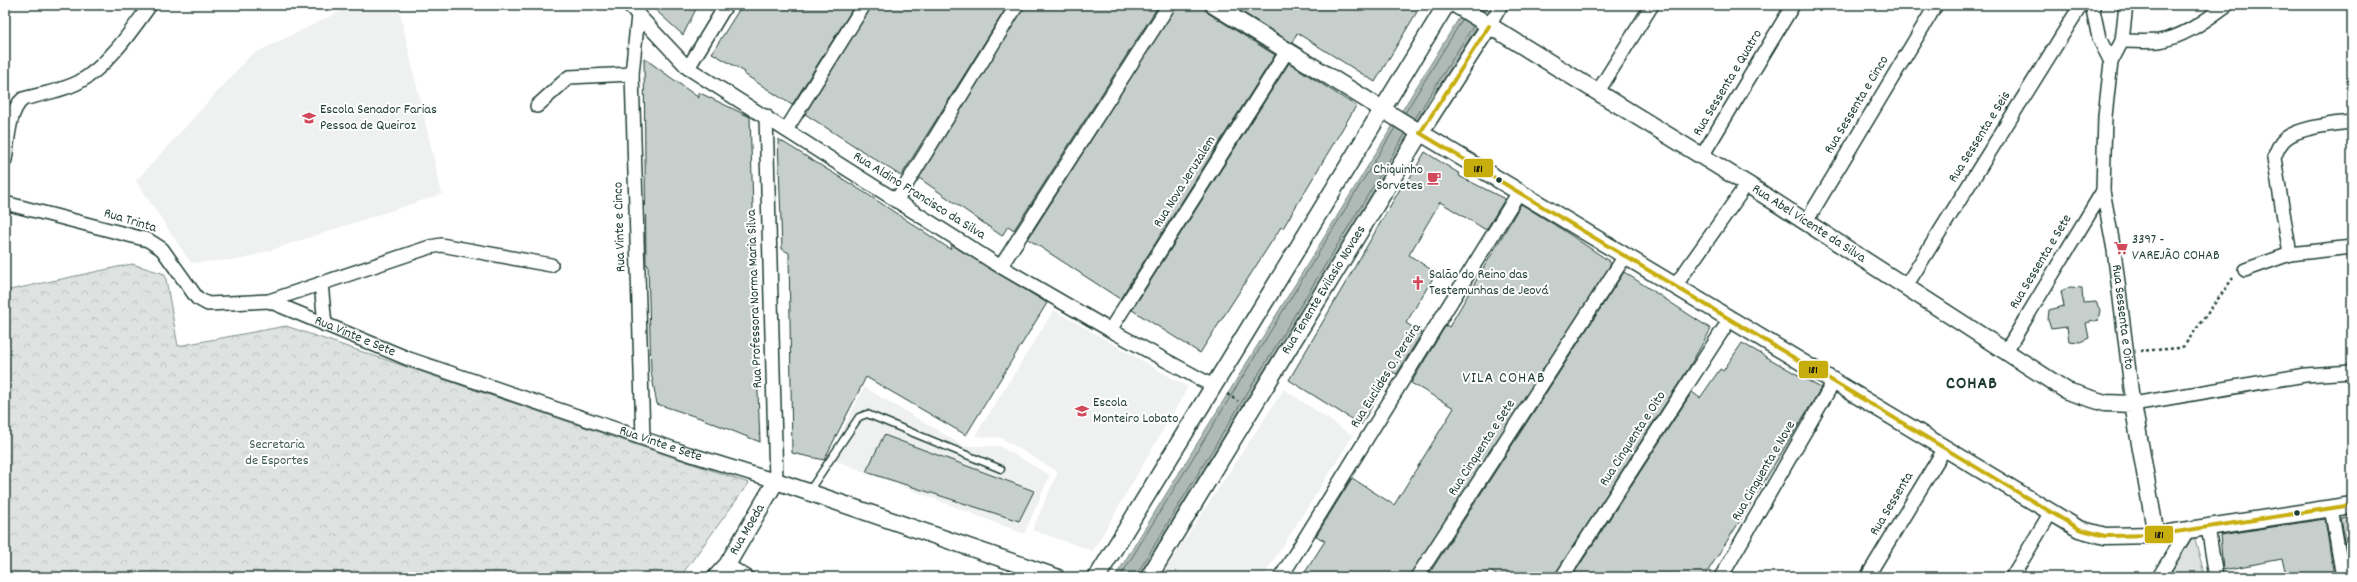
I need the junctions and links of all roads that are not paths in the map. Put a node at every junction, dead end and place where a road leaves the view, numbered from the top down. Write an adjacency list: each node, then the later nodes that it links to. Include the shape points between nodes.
1 (150, 5): 33 (street, via 96,70 79,82 23,99 18,103 14,111)
2 (629, 5): 18 (street, Rua Aldino Francisco da Silva)
3 (726, 5): 23 (street)
4 (864, 5): 30 (street)
5 (1017, 5): 37 (street)
6 (1169, 5): 44 (street)
7 (1213, 5): 21 (street)
8 (1446, 5): 27 (street)
9 (1501, 5): 19 (street, Rua Tenente Evilasio Novaes)
10 (1652, 5): 25 (street)
11 (1793, 5): 32 (street, Rua Sessenta e Quatro)
12 (1936, 5): 39 (street, Rua Sessenta e Cinco)
13 (2081, 5): 48 (street, Rua Sessenta e Seis)
14 (2092, 5): 22 (street, via 2099,38)
15 (2126, 5): 20 (street, Rua Sessenta e Oito)
16 (2227, 5): 20 (street, via 2179,35 2160,41)
17 (1459, 7): 19 (street, Rua Abel Vicente da Silva)
18 (638, 15): 23 (street, Rua Aldino Francisco da Silva); 24 (street, Rua Vinte e Cinco)
19 (1485, 24): 25 (street, Rua Abel Vicente da Silva); 31 (street, Rua Tenente Evilasio Novaes)
20 (2122, 42): 22 (street, Rua Sessenta e Oito)
21 (1287, 51): 27 (street); 52 (street, Rua Nova Jeruzalem)
22 (2111, 62): 35 (street, Rua Sessenta e Oito, via 2104,116)
23 (688, 68): 28 (street, Rua Aldino Francisco da Silva)
24 (632, 74): 26 (street, via 570,77); 58 (street, Rua Vinte e Cinco)
25 (1597, 93): 32 (street, Rua Abel Vicente da Silva)
26 (537, 106)
27 (1389, 113): 31 (street); 56 (street)
28 (766, 116): 30 (street, Rua Aldino Francisco da Silva); 61 (street, Rua Professora Norma Maria Silva)
29 (2352, 122): 41 (street, via 2324,124 2286,138 2278,146 2274,158)
30 (786, 130): 37 (street, Rua Aldino Francisco da Silva)
31 (1418, 131): 36 (street); 73 (street, Rua Tenente Evilasio Novaes)
32 (1702, 156): 34 (street, Rua Abel Vicente da Silva)
33 (5, 160)
34 (1747, 184): 39 (street, Rua Abel Vicente da Silva); 47 (street)
35 (2103, 191): 53 (street, Rua Sessenta e Sete); 57 (street, Rua Sessenta e Oito)
36 (1519, 192): 42 (street); 74 (street, Rua Euclides O. Pereira)
37 (896, 201): 44 (street, Rua Aldino Francisco da Silva)
38 (5, 203): 49 (street, Rua Trinta, via 156,244 202,302 208,304)
39 (1806, 222): 48 (street, Rua Abel Vicente da Silva)
40 (2352, 247): 41 (street)
41 (2290, 254): 45 (street)
42 (1625, 256): 47 (street); 75 (street, Rua Cinquenta e Sete)
43 (551, 265): 46 (street, via 442,245)
44 (1001, 266): 52 (street, Rua Aldino Francisco da Silva)
45 (2245, 270)
46 (321, 283): 49 (street); 51 (street)
47 (1675, 286): 50 (street)
48 (1906, 286): 53 (street, Rua Abel Vicente da Silva)
49 (269, 301): 51 (street, Rua Vinte e Sete)
50 (1730, 319): 55 (street); 76 (street, Rua Cinquenta e Oito)
51 (325, 324): 58 (street, Rua Vinte e Sete, via 409,359)
52 (1110, 330): 56 (street, Rua Aldino Francisco da Silva)
53 (2006, 350): 57 (street, Rua Abel Vicente da Silva, via 2067,391 2106,403)
54 (2352, 372): 57 (street, via 2305,375)
55 (1834, 381): 59 (street); 77 (street, Rua Cinquenta e Nove)
56 (1219, 390): 72 (street)
57 (2133, 404): 68 (street, Rua Sessenta e Oito)
58 (643, 438): 61 (street, Rua Vinte e Sete)
59 (1945, 448): 65 (street); 78 (street, Rua Sessenta)
60 (1001, 469): 62 (lane, via 863,414)
61 (776, 481): 62 (street, Rua Vinte e Sete); 69 (street, Rua Moeda)
62 (809, 491): 71 (street, Rua Vinte e Sete)
63 (2352, 505): 64 (street)
64 (2331, 508): 66 (street); 82 (street)
65 (2051, 512): 68 (street, via 2090,533 2105,536); 79 (street)
66 (2208, 527): 67 (street); 81 (street)
67 (2187, 531): 68 (street); 80 (street)
68 (2156, 535)
69 (721, 571): 70 (street)
70 (747, 577)
71 (1056, 577)
72 (1097, 577)
73 (1149, 577)
74 (1281, 577)
75 (1417, 577)
76 (1562, 577)
77 (1721, 577)
78 (1867, 577)
79 (2012, 577)
80 (2159, 577)
81 (2216, 577)
82 (2343, 577)

